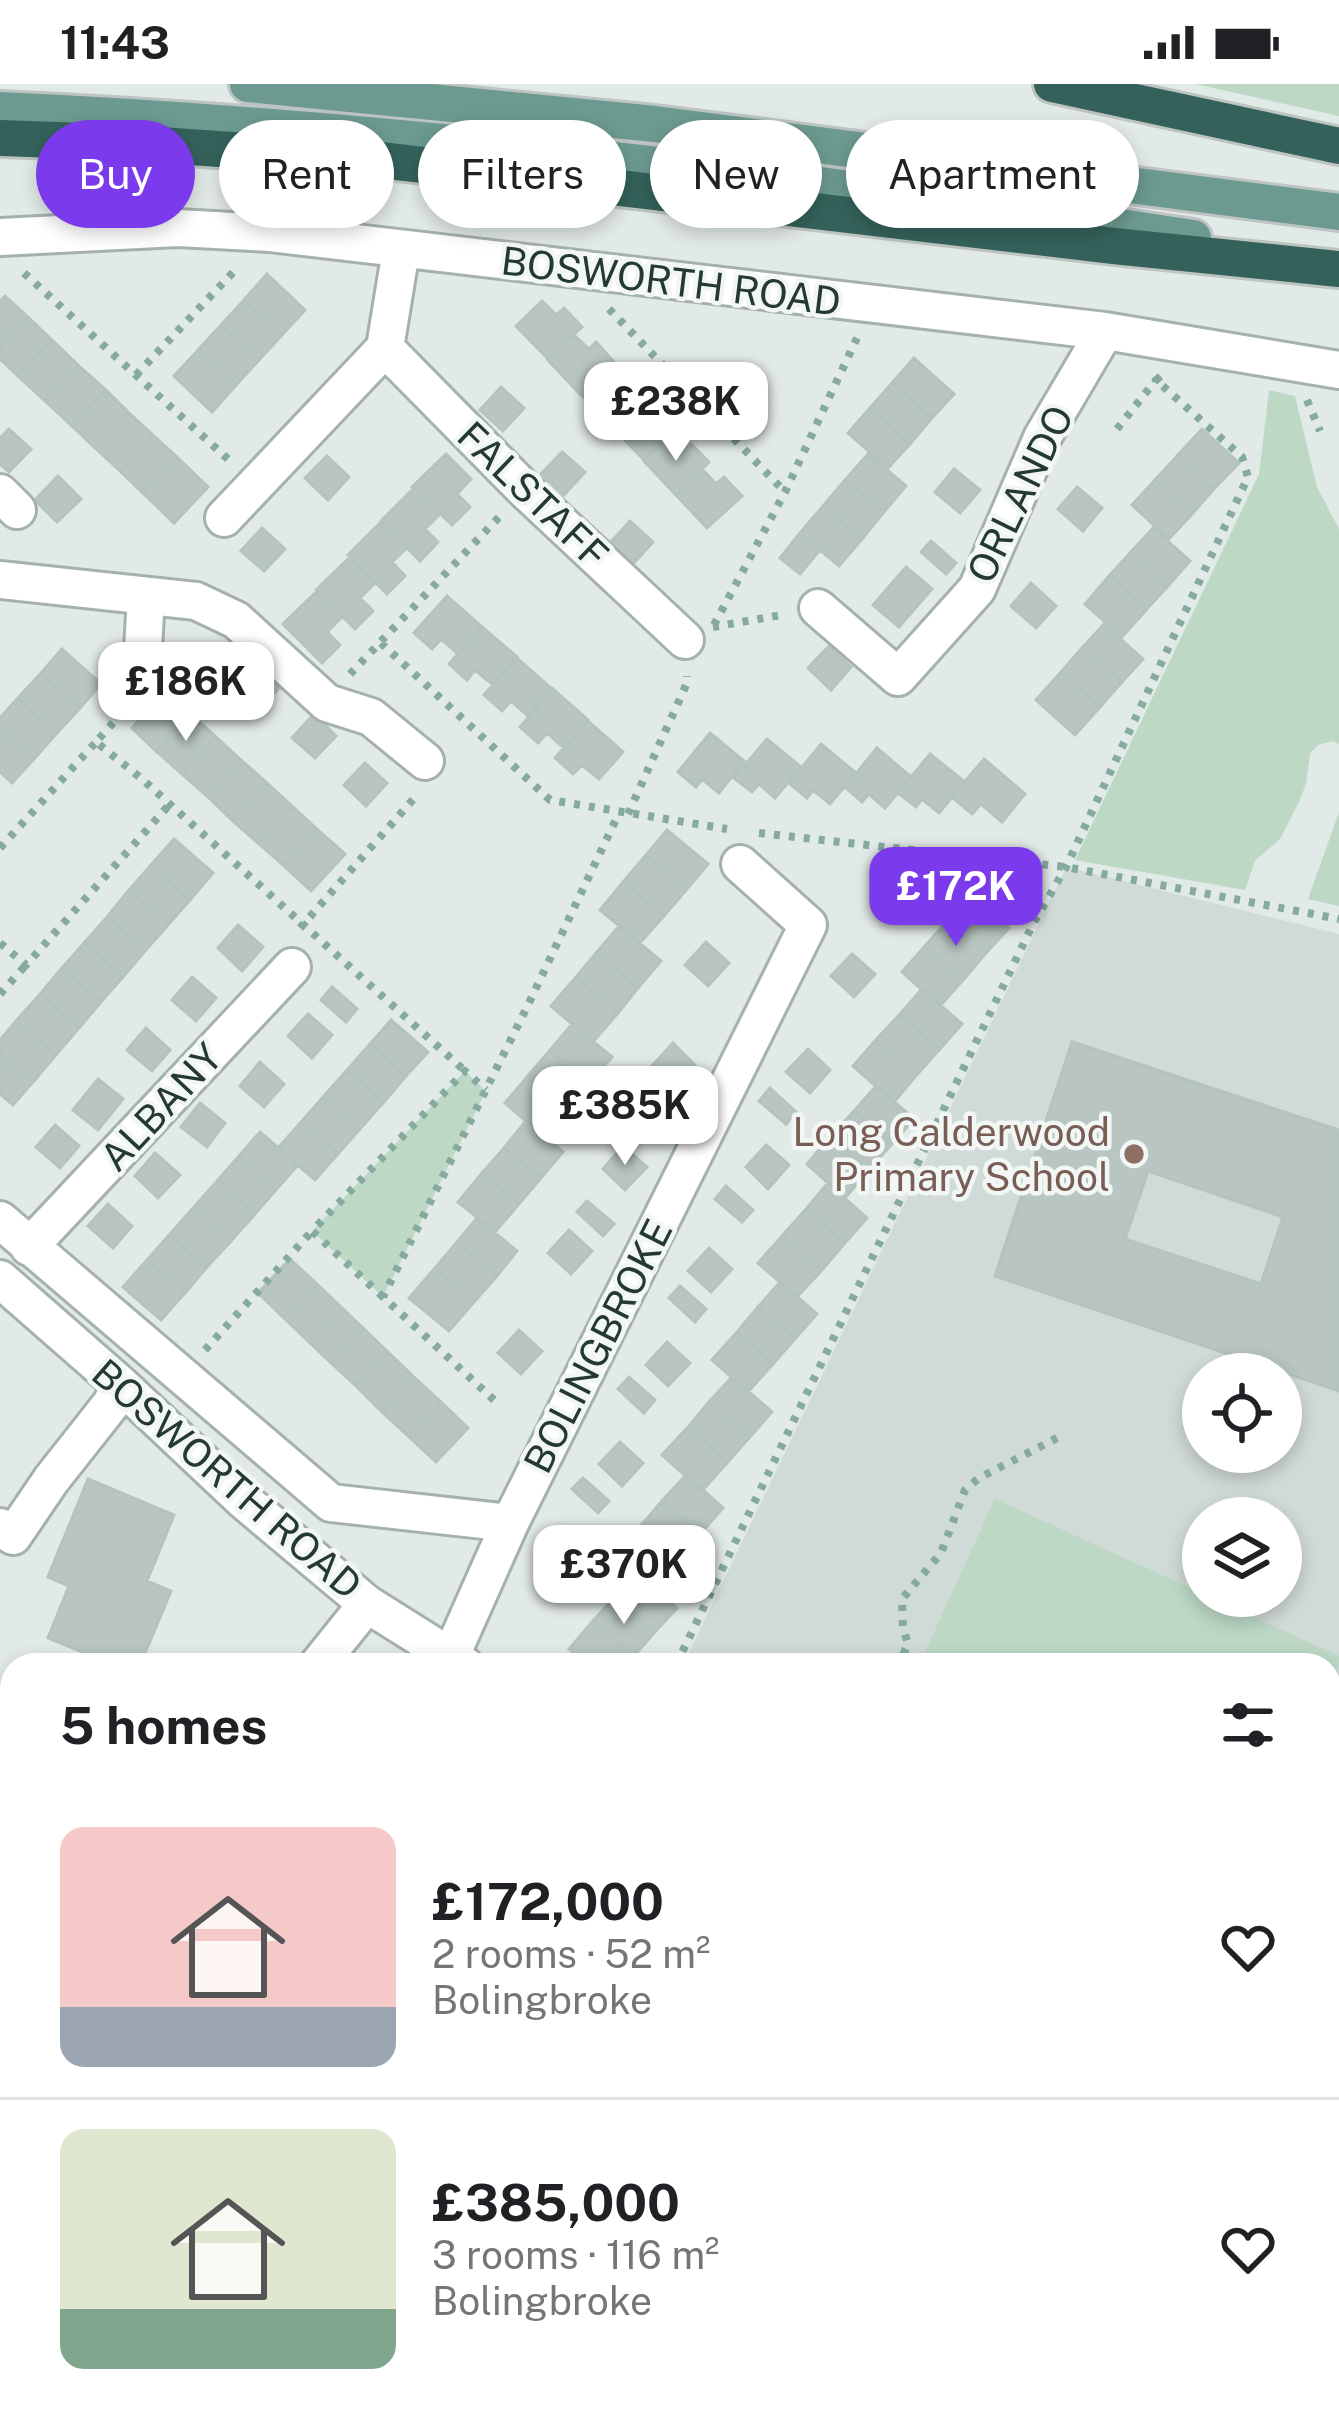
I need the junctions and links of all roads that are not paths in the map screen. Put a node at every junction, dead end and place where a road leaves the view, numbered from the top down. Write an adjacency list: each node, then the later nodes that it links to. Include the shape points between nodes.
1 (248, 84): 6 (main road, via 655,124)
2 (1052, 84): 5 (highway)
3 (0, 110): 9 (main road, via 464,143 824,186)
4 (0, 138): 9 (highway, via 380,160)
5 (1339, 146)
6 (1339, 212)
7 (401, 250): 8 (street, BOSWORTH ROAD, via 178,228); 10 (street, BOSWORTH ROAD); 11 (street)
8 (9, 252)
9 (1339, 265)
10 (1105, 331): 12 (street, BOSWORTH ROAD); 16 (street, ORLANDO, via 1042,439 977,589 898,677)
11 (385, 348): 13 (street); 17 (street, FALSTAFF, via 525,490)
12 (1339, 370)
13 (224, 518)
14 (0, 580): 15 (street)
15 (146, 596): 18 (street); 19 (street, via 196,601 236,620 327,703 370,717)
16 (818, 608)
17 (699, 634)
18 (142, 668)
19 (425, 761)
20 (741, 842): 26 (street, BOLINGBROKE, via 808,925)
21 (292, 967): 23 (street, ALBANY)
22 (0, 1220): 23 (street)
23 (29, 1247): 26 (street, via 332,1503)
24 (0, 1279): 25 (street, BOSWORTH ROAD)
25 (121, 1385): 27 (street, via 13,1536); 28 (street, BOSWORTH ROAD)
26 (510, 1522): 31 (street, BOLINGBROKE)
27 (0, 1527)
28 (367, 1604): 29 (street); 30 (street, BOSWORTH ROAD)
29 (328, 1653)
30 (443, 1653)
31 (460, 1653)

